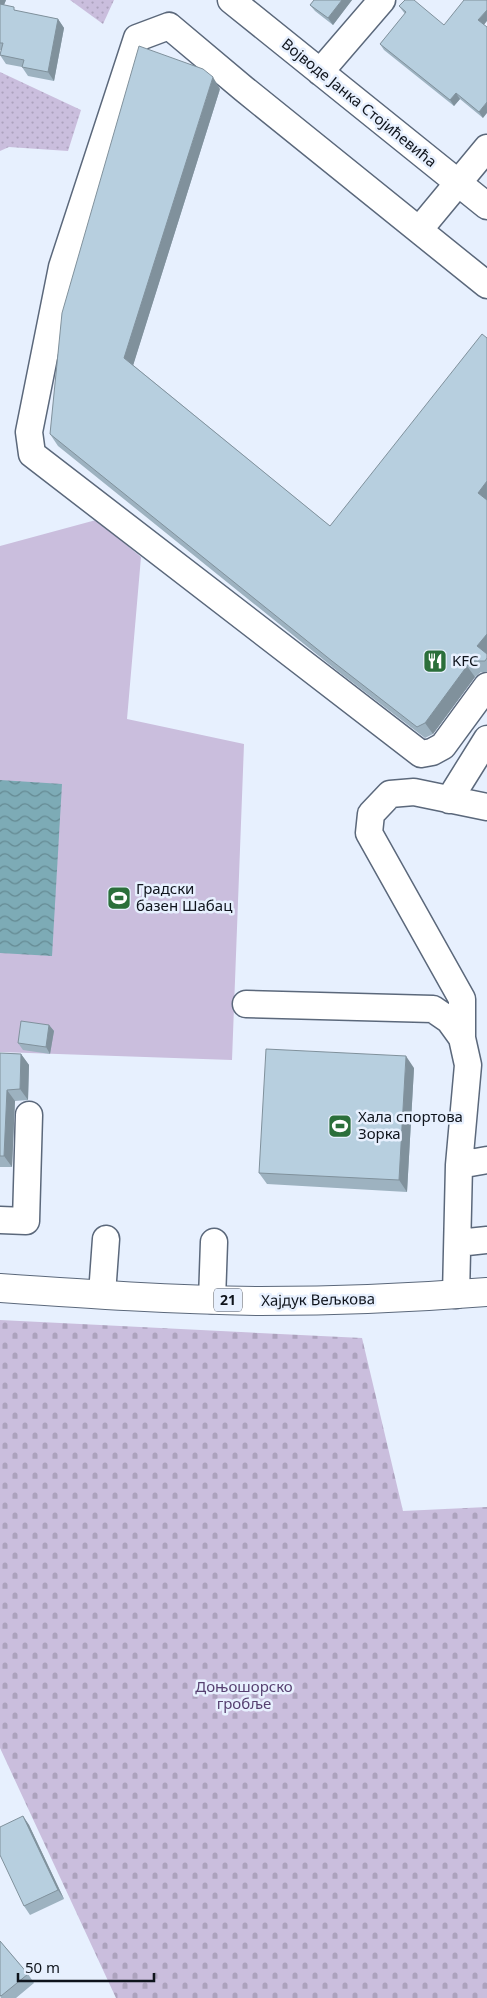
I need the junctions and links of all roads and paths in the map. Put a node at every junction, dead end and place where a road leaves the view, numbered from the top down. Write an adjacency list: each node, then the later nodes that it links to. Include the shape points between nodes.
1 (230, 0): 3 (street, Војводе Јанка Стојићевића)
2 (382, 0): 3 (street)
3 (320, 72): 5 (street, Војводе Јанка Стојићевића)
4 (487, 148): 5 (street)
5 (459, 183): 6 (street, Војводе Јанка Стојићевића); 7 (street)
6 (487, 206)
7 (419, 230): 8 (street); 9 (street, via 169,26 138,38 62,267 29,432 32,454 421,754 443,746)
8 (487, 285)
9 (487, 686)
10 (487, 739): 11 (street)
11 (449, 800): 12 (street); 14 (street, via 414,792 390,794 371,814 369,833 462,999)
12 (487, 807)
13 (246, 1004): 14 (street, via 433,1009 449,1020)
14 (462, 1038): 17 (street, via 468,1065)
15 (29, 1114): 18 (street, via 26,1221)
16 (487, 1160): 17 (street)
17 (459, 1165): 22 (street)
18 (0, 1220)
19 (106, 1239): 25 (street)
20 (487, 1240): 22 (street)
21 (214, 1242): 27 (street)
22 (458, 1243): 26 (street)
23 (0, 1288): 25 (main road, Хајдук Вељкова / 21)
24 (487, 1292): 26 (main road, Хајдук Вељкова / 21)
25 (102, 1294): 27 (main road, Хајдук Вељкова / 21)
26 (456, 1295): 27 (main road, Хајдук Вељкова / 21)
27 (212, 1300)

